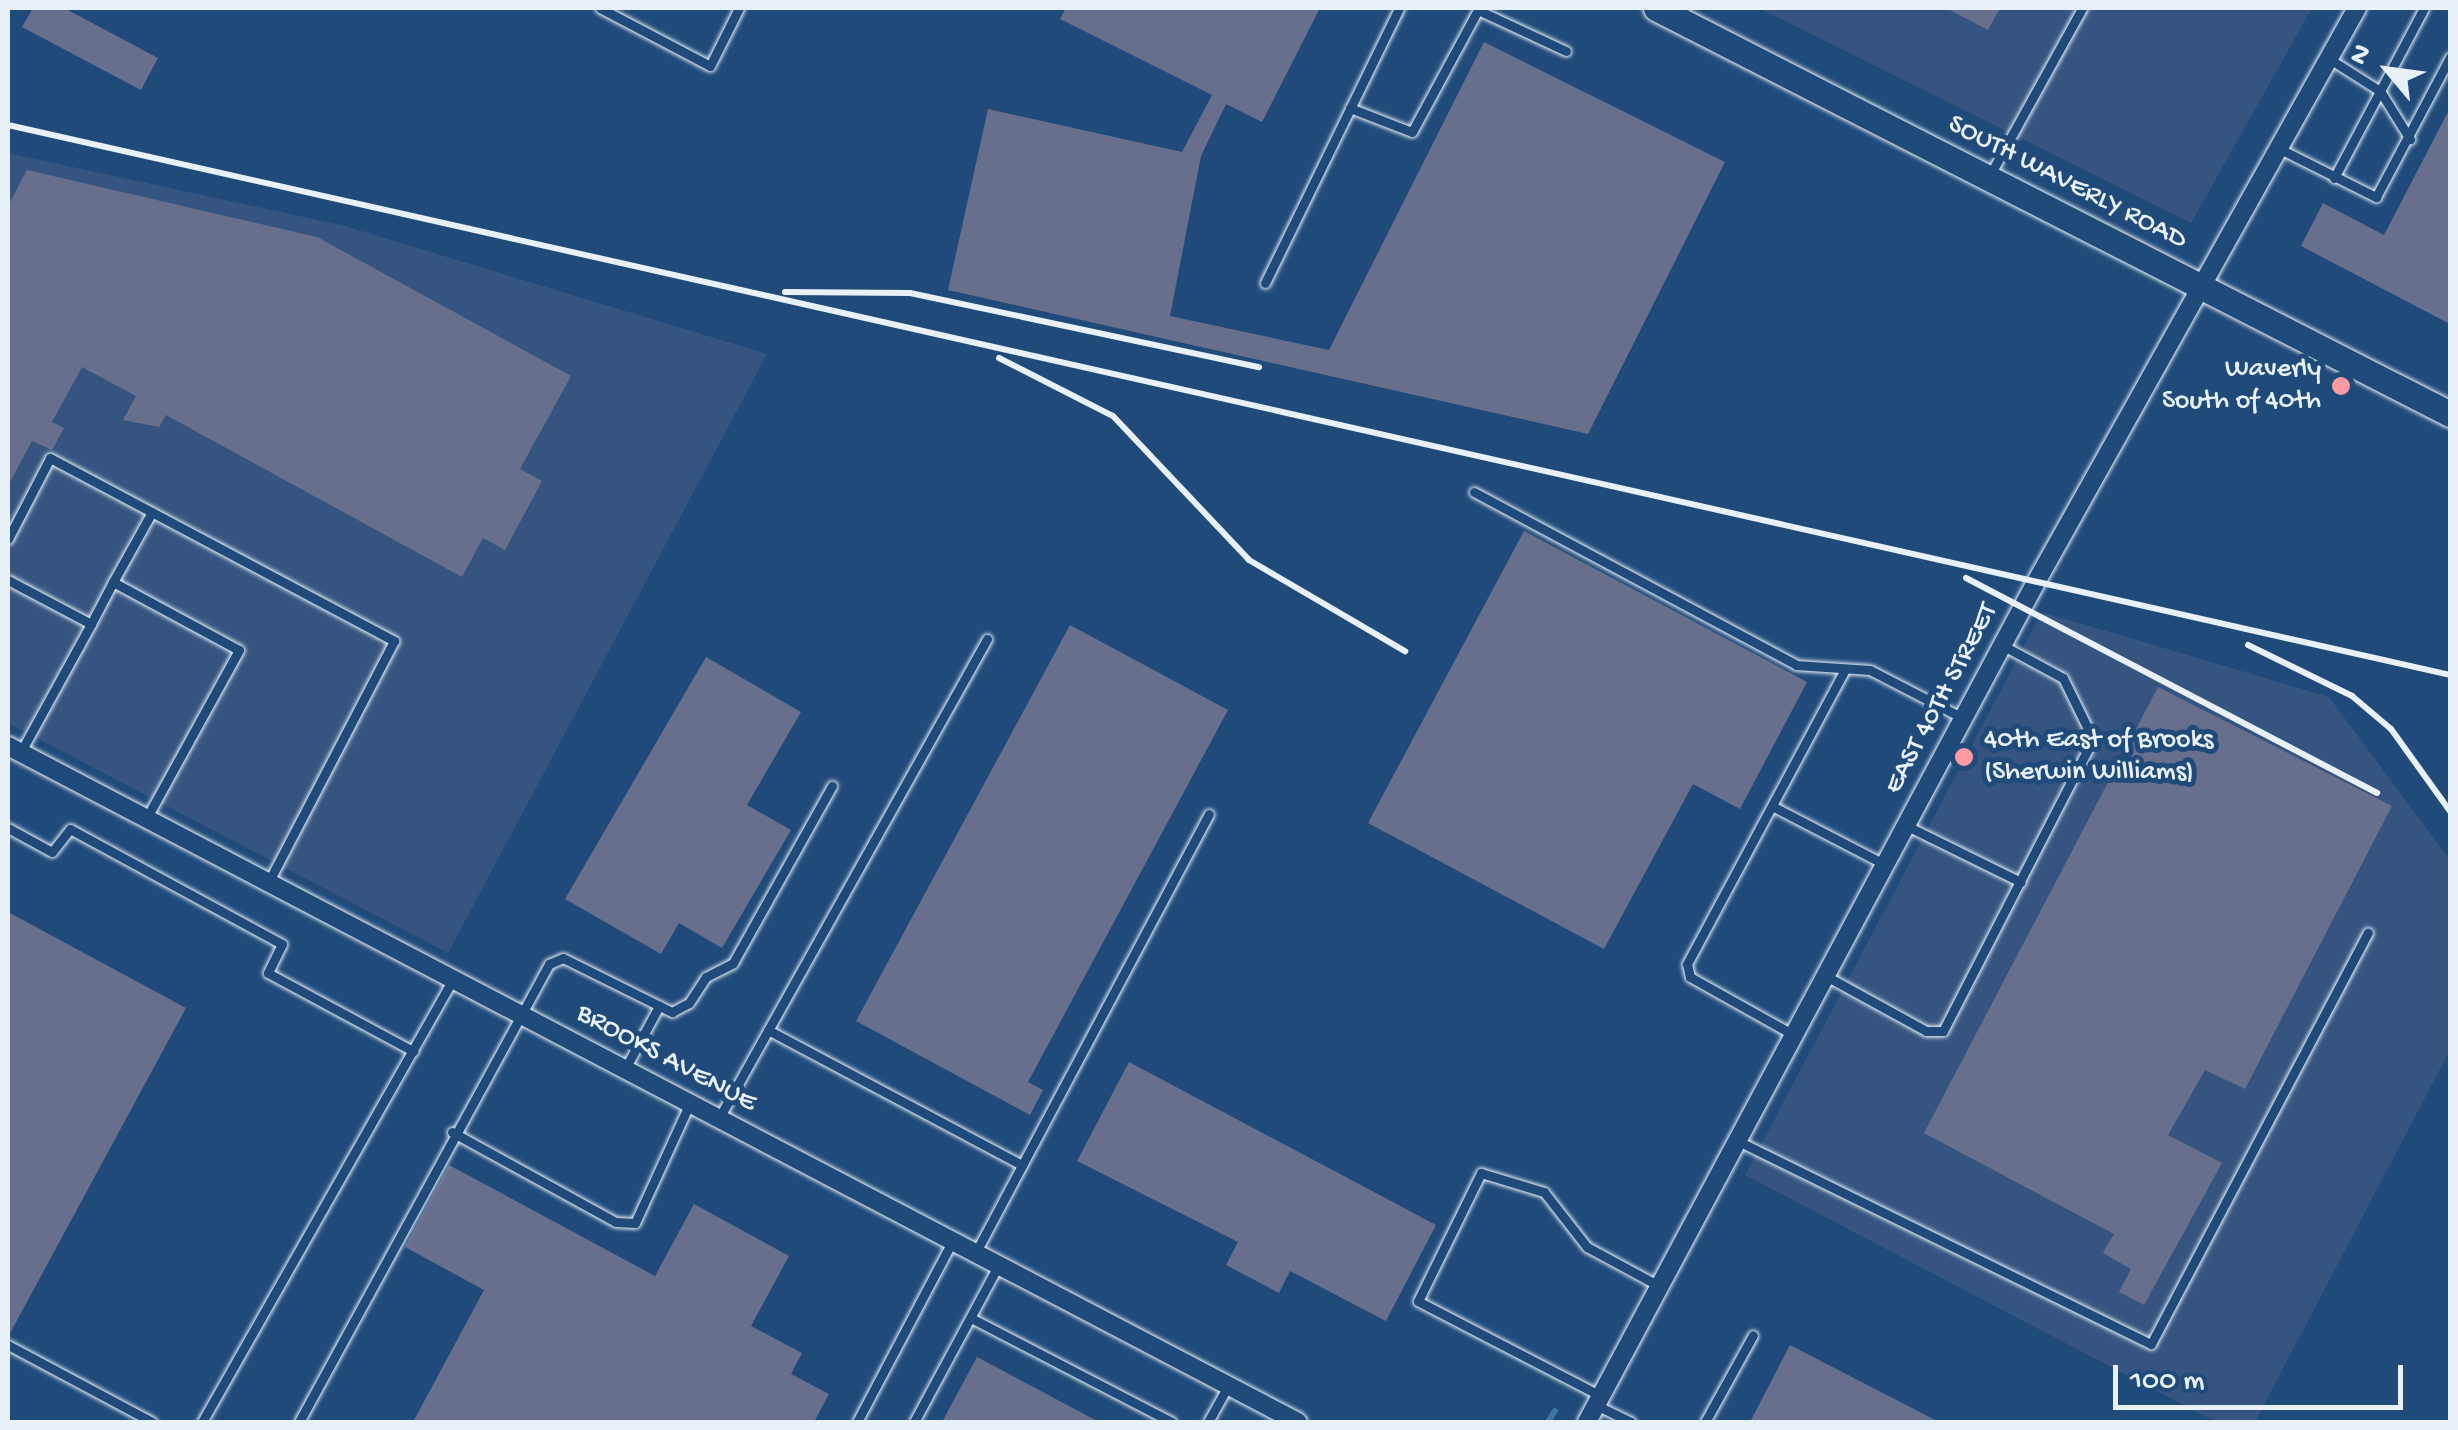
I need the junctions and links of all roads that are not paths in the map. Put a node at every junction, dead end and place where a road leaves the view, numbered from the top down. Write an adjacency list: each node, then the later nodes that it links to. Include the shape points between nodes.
1 (600, 8): 2 (lane, via 710,66)
2 (739, 8)
3 (1398, 8): 12 (lane)
4 (1656, 8): 15 (main road, SOUTH WAVERLY ROAD)
5 (2082, 8): 15 (lane)
6 (2357, 8): 10 (street, EAST 40TH STREET)
7 (2424, 8): 11 (lane)
8 (1566, 51): 12 (lane, via 1478,10 1412,132)
9 (2450, 56): 13 (lane)
10 (2328, 58): 11 (lane); 14 (street, EAST 40TH STREET)
11 (2380, 91): 13 (lane); 16 (lane)
12 (1350, 108): 17 (lane)
13 (2410, 139): 16 (lane, via 2382,191 2368,195)
14 (2278, 148): 16 (lane); 18 (street, EAST 40TH STREET)
15 (1988, 177): 18 (main road, SOUTH WAVERLY ROAD)
16 (2334, 178)
17 (1265, 283)
18 (2200, 285): 19 (main road, SOUTH WAVERLY ROAD); 27 (street, EAST 40TH STREET)
19 (2450, 414)
20 (1474, 492): 28 (lane, via 1796,665)
21 (152, 512): 22 (lane, via 50,458); 24 (lane); 38 (lane, via 394,641)
22 (8, 539)
23 (8, 580): 25 (lane)
24 (113, 582): 25 (lane); 34 (lane, via 238,650)
25 (91, 624): 30 (lane)
26 (987, 640): 45 (lane)
27 (2002, 645): 29 (street, EAST 40TH STREET); 39 (lane, via 2063,678 2093,739)
28 (1846, 668): 29 (lane, via 1870,670); 32 (lane)
29 (1963, 718): 35 (street, EAST 40TH STREET)
30 (14, 750): 34 (street, BROOKS AVENUE)
31 (832, 786): 43 (lane, via 734,963 706,976 690,1003 672,1012)
32 (1772, 806): 37 (lane); 46 (lane, via 1686,970)
33 (1208, 814): 53 (lane)
34 (146, 819): 38 (street, BROOKS AVENUE)
35 (1905, 825): 37 (street, EAST 40TH STREET); 39 (lane)
36 (8, 828): 47 (lane, via 52,852 70,829 266,935 282,944 268,973)
37 (1884, 864): 41 (street, EAST 40TH STREET)
38 (268, 882): 42 (street, BROOKS AVENUE)
39 (2020, 882): 41 (lane, via 1943,1030 1926,1031)
40 (2368, 933): 52 (lane, via 2151,1344)
41 (1824, 975): 46 (street, EAST 40TH STREET)
42 (454, 980): 44 (street, BROOKS AVENUE); 47 (lane)
43 (659, 1006): 44 (lane, via 563,958 549,964); 48 (lane)
44 (518, 1013): 48 (street, BROOKS AVENUE); 51 (lane)
45 (768, 1030): 50 (lane); 53 (lane)
46 (1792, 1034): 52 (street, EAST 40TH STREET)
47 (413, 1051): 64 (lane)
48 (625, 1069): 49 (street, BROOKS AVENUE)
49 (690, 1103): 50 (street, BROOKS AVENUE); 51 (lane, via 635,1223 616,1222)
50 (719, 1118): 54 (street, BROOKS AVENUE)
51 (452, 1132): 65 (lane)
52 (1736, 1140): 57 (street, EAST 40TH STREET)
53 (1022, 1165): 55 (lane)
54 (953, 1240): 55 (street, BROOKS AVENUE); 66 (lane)
55 (976, 1252): 56 (street, BROOKS AVENUE)
56 (999, 1264): 58 (lane); 61 (street, BROOKS AVENUE)
57 (1659, 1286): 62 (street, EAST 40TH STREET); 62 (lane, via 1587,1246 1544,1192 1481,1173 1418,1300)
58 (971, 1318): 67 (lane); 68 (lane)
59 (1753, 1335): 73 (lane)
60 (8, 1346): 63 (lane)
61 (1228, 1384): 69 (lane); 70 (street, BROOKS AVENUE)
62 (1599, 1400): 71 (street, EAST 40TH STREET); 72 (lane)
63 (152, 1422)
64 (202, 1422)
65 (300, 1422)
66 (856, 1422)
67 (914, 1422)
68 (1172, 1422)
69 (1208, 1422)
70 (1298, 1422)
71 (1586, 1422)
72 (1631, 1422)
73 (1705, 1422)

